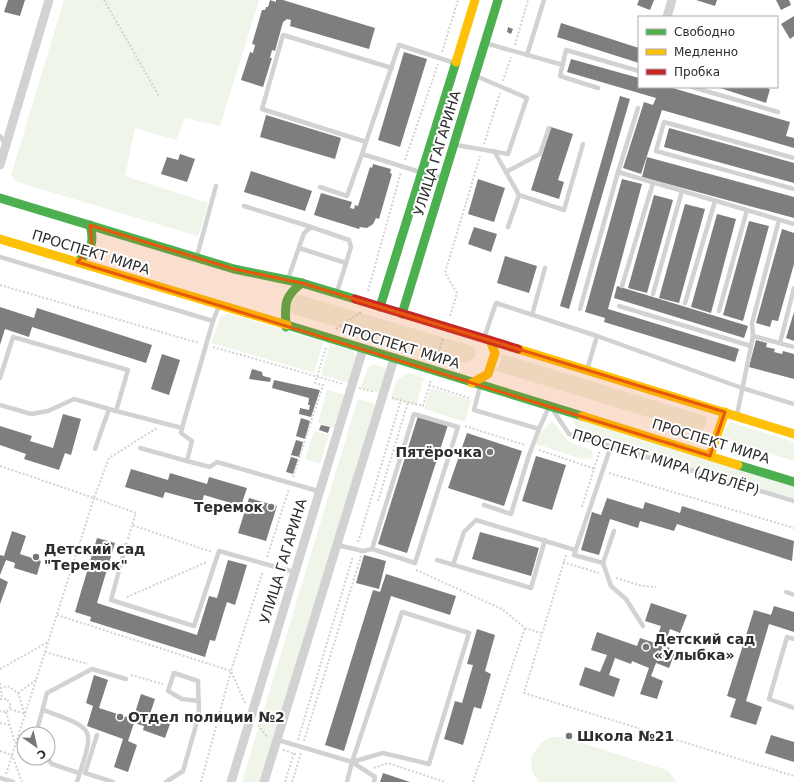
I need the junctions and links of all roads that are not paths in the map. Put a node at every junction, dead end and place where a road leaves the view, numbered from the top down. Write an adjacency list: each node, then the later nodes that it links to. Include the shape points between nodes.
1 (49, 0): 23 (street)
2 (475, 0): 9 (main road, УЛИЦА ГАГАРИНА)
3 (498, 0): 7 (main road, УЛИЦА ГАГАРИНА)
4 (544, 0): 8 (lane)
5 (672, 0): 6 (street)
6 (667, 16)
7 (485, 43): 8 (lane); 13 (main road, УЛИЦА ГАГАРИНА)
8 (527, 55): 10 (lane)
9 (455, 63): 11 (lane, via 399,45); 28 (main road, УЛИЦА ГАГАРИНА)
10 (563, 65): 12 (lane, via 566,50); 14 (lane, via 560,76)
11 (392, 68): 20 (lane); 20 (lane, via 284,35 262,109)
12 (638, 72)
13 (475, 76): 21 (main road, УЛИЦА ГАГАРИНА); 24 (lane, via 528,98 508,154)
14 (598, 88)
15 (695, 88): 17 (lane)
16 (638, 108): 30 (lane)
17 (778, 112)
18 (548, 128): 29 (lane, via 540,154)
19 (0, 136): 23 (lane)
20 (366, 142): 25 (lane)
21 (454, 144): 24 (lane); 31 (main road, УЛИЦА ГАГАРИНА)
22 (583, 144): 37 (lane, via 564,210)
23 (6, 145): 27 (street)
24 (494, 151): 29 (lane)
25 (362, 154): 28 (lane, via 403,167); 34 (lane, via 347,196)
26 (794, 158): 35 (lane, via 664,122 656,151)
27 (0, 165)
28 (422, 169): 31 (lane, via 428,174 440,177); 63 (main road, УЛИЦА ГАГАРИНА)
29 (506, 172): 37 (lane)
30 (618, 172): 32 (lane); 64 (lane)
31 (446, 174): 66 (main road, УЛИЦА ГАГАРИНА)
32 (653, 183): 36 (lane); 56 (lane)
33 (216, 186): 50 (lane)
34 (320, 187)
35 (794, 189)
36 (682, 192): 39 (lane); 59 (lane)
37 (519, 195): 46 (lane)
38 (0, 198): 44 (main road, ПРОСПЕКТ МИРА)
39 (715, 201): 41 (lane); 60 (lane)
40 (244, 206): 45 (lane)
41 (747, 210): 42 (lane); 65 (lane)
42 (779, 220): 43 (lane); 71 (lane, via 752,323)
43 (794, 224)
44 (90, 225): 50 (main road, ПРОСПЕКТ МИРА); 51 (main road, via 94,238 92,247)
45 (311, 227): 48 (lane, via 304,233); 52 (lane, via 349,240 351,247)
46 (508, 227)
47 (0, 239): 51 (main road, ПРОСПЕКТ МИРА)
48 (299, 248): 52 (lane); 54 (lane)
49 (0, 257): 68 (lane)
50 (196, 257): 54 (main road, ПРОСПЕКТ МИРА, via 234,269)
51 (77, 262): 61 (main road, ПРОСПЕКТ МИРА)
52 (346, 263): 58 (lane)
53 (545, 268): 67 (lane)
54 (288, 280): 55 (main road, ПРОСПЕКТ МИРА)
55 (302, 283): 58 (main road, ПРОСПЕКТ МИРА); 69 (main road, via 289,292 284,302)
56 (622, 286)
57 (794, 288): 73 (lane)
58 (336, 294): 63 (main road, ПРОСПЕКТ МИРА)
59 (653, 294)
60 (685, 303)
61 (220, 305): 68 (lane); 69 (main road, ПРОСПЕКТ МИРА)
62 (619, 306): 74 (lane)
63 (380, 307): 66 (main road, ПРОСПЕКТ МИРА)
64 (580, 309)
65 (719, 312)
66 (402, 314): 72 (main road, ПРОСПЕКТ МИРА)
67 (532, 315): 70 (lane); 72 (lane, via 496,303)
68 (213, 321): 89 (lane)
69 (286, 327): 76 (main road, ПРОСПЕКТ МИРА)
70 (597, 336): 78 (lane); 81 (lane)
71 (753, 336): 73 (lane); 74 (lane)
72 (487, 340): 78 (main road, ПРОСПЕКТ МИРА); 80 (main road, via 495,353 488,374)
73 (780, 343): 75 (lane)
74 (751, 346): 81 (lane)
75 (794, 347)
76 (363, 348): 77 (main road, ПРОСПЕКТ МИРА); 98 (street, УЛИЦА ГАГАРИНА)
77 (394, 359): 80 (main road, ПРОСПЕКТ МИРА); 104 (street)
78 (587, 370): 87 (main road, ПРОСПЕКТ МИРА)
79 (0, 378): 86 (lane, via 13,337 128,370)
80 (476, 384): 84 (main road, ПРОСПЕКТ МИРА); 90 (lane, via 474,410)
81 (742, 388): 82 (lane); 88 (lane)
82 (794, 404)
83 (0, 405): 85 (lane, via 31,414 48,411 74,399)
84 (549, 406): 90 (lane); 92 (lane, ПРОСПЕКТ МИРА (ДУБЛЁР), via 569,434); 95 (main road, ПРОСПЕКТ МИРА)
85 (109, 409): 86 (lane); 93 (lane)
86 (116, 411): 89 (lane)
87 (725, 412): 88 (main road, ПРОСПЕКТ МИРА); 95 (main road)
88 (737, 415): 91 (main road, ПРОСПЕКТ МИРА)
89 (182, 428): 96 (lane, via 181,432 192,441)
90 (539, 430): 100 (lane, via 511,514)
91 (794, 434)
92 (611, 446): 99 (lane, ПРОСПЕКТ МИРА (ДУБЛЁР)); 106 (lane)
93 (96, 448)
94 (140, 448): 96 (lane)
95 (710, 456): 97 (main road, ПРОСПЕКТ МИРА)
96 (187, 461): 98 (lane, via 210,467 217,462)
97 (794, 482)
98 (318, 491): 110 (street, УЛИЦА ГАГАРИНА)
99 (794, 501)
100 (484, 505)
101 (614, 531): 108 (lane)
102 (544, 540): 106 (lane); 109 (lane, via 476,520 464,532); 109 (lane, via 531,588)
103 (126, 545): 110 (lane, via 111,600 194,626 219,551)
104 (337, 545): 105 (lane, via 363,551); 121 (street)
105 (372, 549): 105 (lane, via 415,563 458,427 414,414)
106 (575, 550): 108 (lane, via 574,555)
107 (437, 560): 109 (lane)
108 (603, 563): 113 (lane, via 611,586 626,599)
109 (453, 565)
110 (294, 572): 130 (street, УЛИЦА ГАГАРИНА)
111 (786, 592): 112 (lane)
112 (794, 595)
113 (643, 626)
114 (794, 639): 117 (lane, via 787,637 769,699)
115 (126, 677): 118 (lane, via 92,669 47,693)
116 (199, 701): 116 (lane, via 198,681 174,673 168,692 182,699); 129 (lane, via 200,715 183,771)
117 (794, 708)
118 (43, 710): 119 (lane); 124 (lane, via 78,723 88,734 89,742)
119 (38, 726)
120 (97, 735): 128 (lane, via 85,773)
121 (278, 740): 122 (lane); 131 (street)
122 (352, 762): 122 (lane, via 402,612 469,633 429,764 383,753); 132 (lane); 133 (lane, via 376,777)
123 (56, 765): 124 (lane)
124 (79, 773): 127 (lane)
125 (2, 779): 126 (lane)
126 (12, 782)
127 (77, 782)
128 (113, 782)
129 (166, 782)
130 (231, 782)
131 (264, 782)
132 (347, 782)
133 (374, 782)

